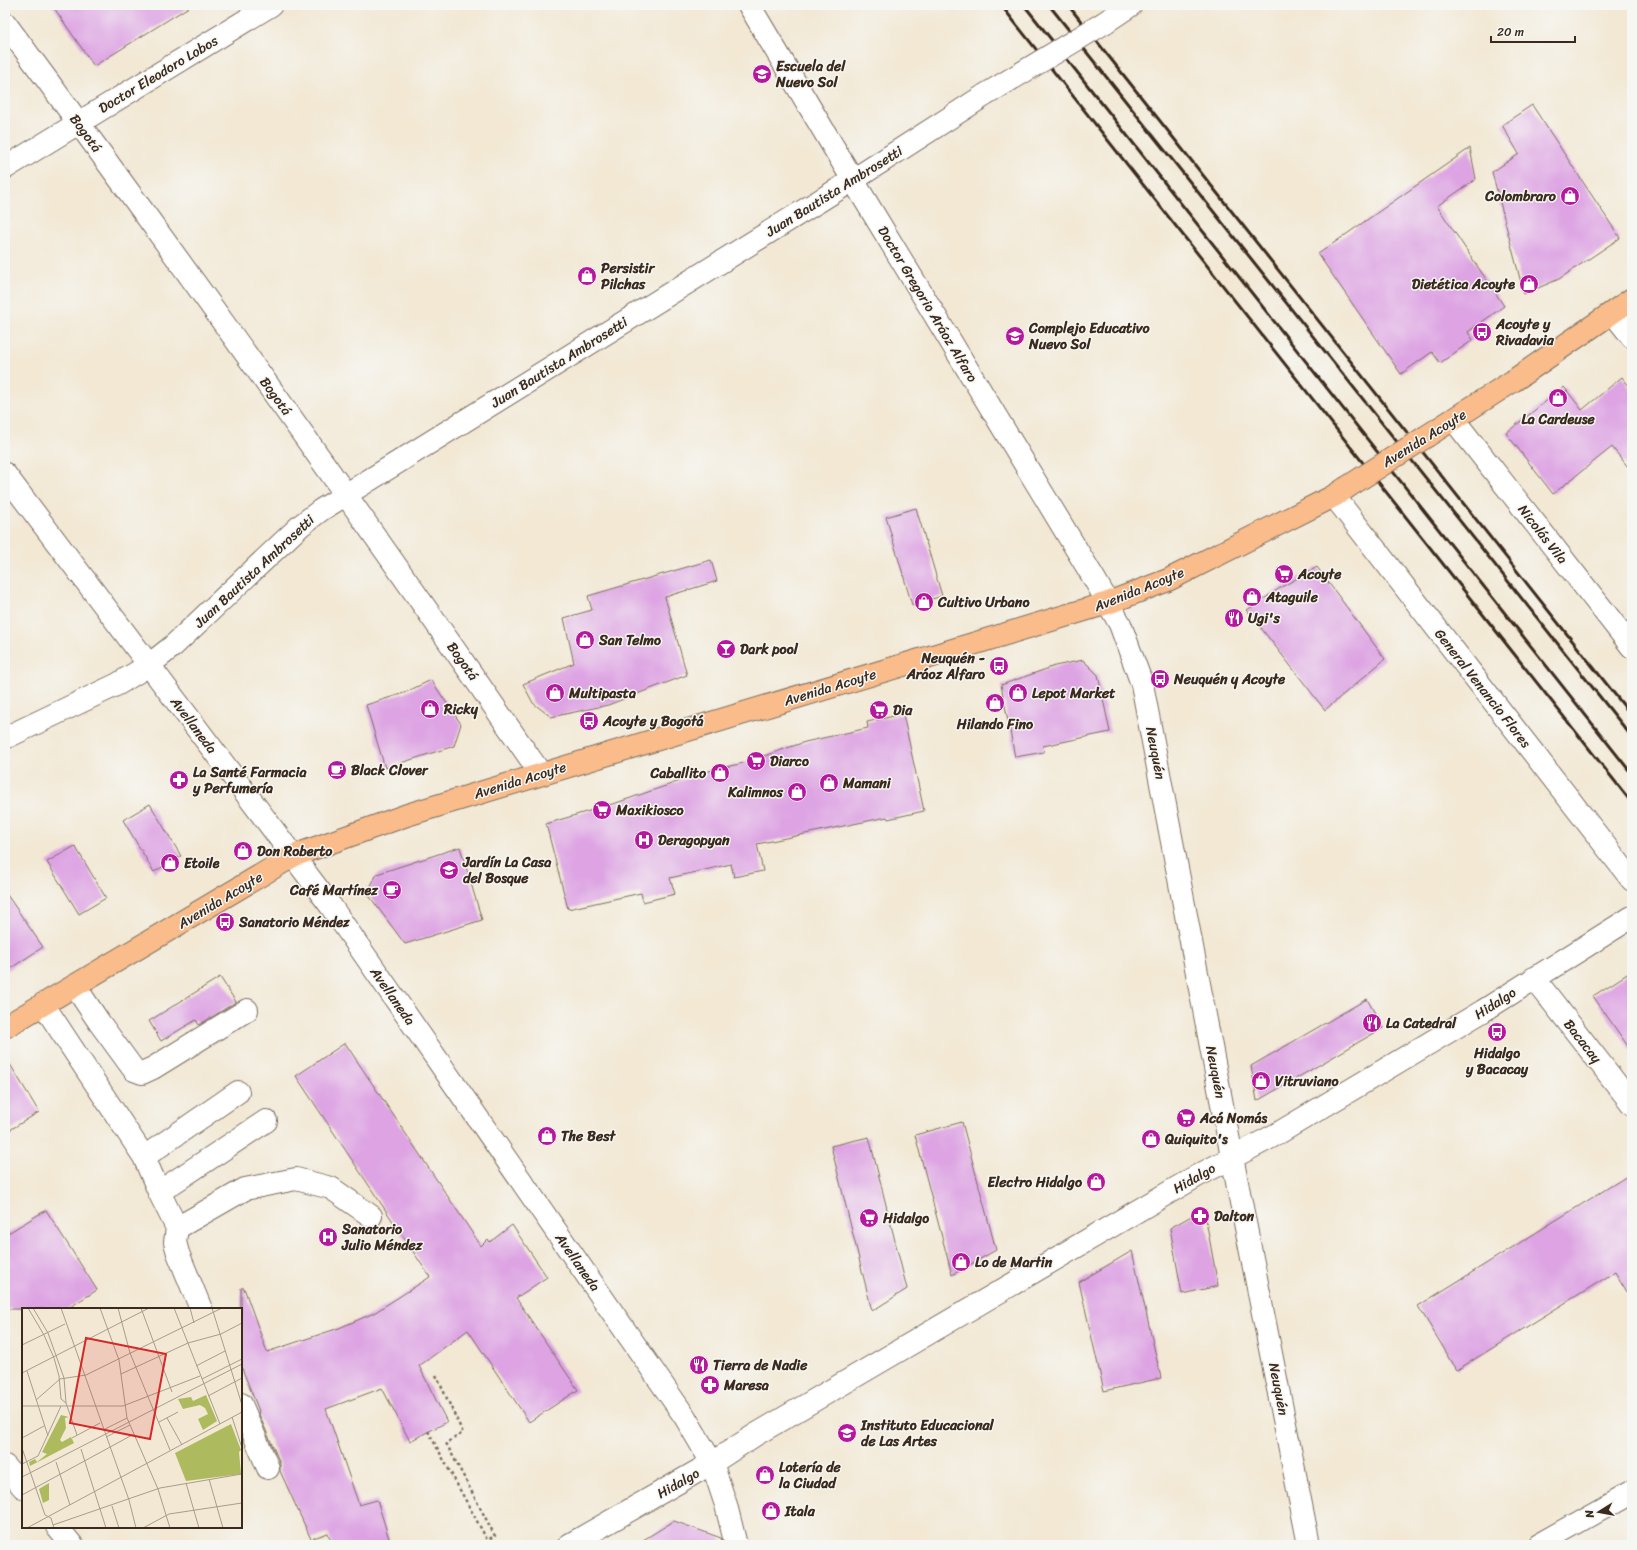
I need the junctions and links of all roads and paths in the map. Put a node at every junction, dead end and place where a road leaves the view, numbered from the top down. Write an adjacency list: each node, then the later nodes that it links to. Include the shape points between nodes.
1 (271, 5): 5 (street, Doctor Eleodoro Lobos)
2 (749, 5): 7 (street, Doctor Gregorio Aráoz Alfaro)
3 (1131, 5): 7 (street, Juan Bautista Ambrosetti, bridge)
4 (5, 23): 5 (street, Bogotá)
5 (79, 122): 6 (street, Doctor Eleodoro Lobos); 14 (street, Bogotá)
6 (5, 168)
7 (853, 180): 14 (street, Juan Bautista Ambrosetti); 15 (street, Doctor Gregorio Aráoz Alfaro)
8 (1632, 299): 9 (main road, Avenida Acoyte)
9 (1612, 313): 10 (street); 11 (main road, Avenida Acoyte)
10 (1632, 337)
11 (1454, 420): 13 (main road, Avenida Acoyte, bridge); 16 (street, Nicolás Vila)
12 (5, 474): 17 (street, Avellaneda)
13 (1340, 492): 15 (main road, Avenida Acoyte, via 1168,580); 21 (street, General Venancio Flores)
14 (346, 494): 17 (street, Juan Bautista Ambrosetti, via 300,526 173,646); 19 (street, Bogotá)
15 (1108, 603): 19 (main road, Avenida Acoyte); 32 (street, Neuquén, via 1120,624 1142,684)
16 (1632, 647)
17 (149, 665): 18 (street, Juan Bautista Ambrosetti, via 118,684); 20 (street, Avellaneda)
18 (5, 738)
19 (541, 774): 20 (main road, Avenida Acoyte, via 407,815)
20 (293, 856): 24 (main road, Avenida Acoyte); 40 (street, Avellaneda, via 330,905 681,1410)
21 (1632, 880)
22 (1632, 917): 23 (street, Hidalgo)
23 (1534, 978): 29 (street, Bacacay); 32 (street, Hidalgo, via 1484,1011 1284,1130)
24 (75, 986): 25 (main road, Avenida Acoyte); 26 (street, via 134,1070 142,1073)
25 (43, 1004): 27 (main road, Avenida Acoyte); 31 (street)
26 (247, 1010)
27 (5, 1027)
28 (238, 1092): 31 (street)
29 (1632, 1104)
30 (266, 1121): 33 (street)
31 (144, 1157): 33 (street)
32 (1232, 1157): 40 (street, Hidalgo, via 755,1435); 51 (street, Neuquén)
33 (159, 1192): 35 (street)
34 (371, 1216): 35 (street, via 330,1188 296,1179 245,1189)
35 (176, 1228): 36 (street, via 175,1242 178,1253)
36 (201, 1308)
37 (436, 1375): 46 (path, via 463,1433 446,1443 495,1536)
38 (242, 1406): 42 (street)
39 (428, 1432): 46 (path)
40 (712, 1463): 49 (street, Hidalgo); 50 (street, Avellaneda)
41 (5, 1466): 43 (street)
42 (268, 1468)
43 (22, 1486)
44 (1632, 1492): 52 (street)
45 (58, 1528): 47 (street)
46 (487, 1540): 48 (path)
47 (72, 1545)
48 (490, 1545)
49 (569, 1545)
50 (736, 1545)
51 (1310, 1545)
52 (1538, 1545)

